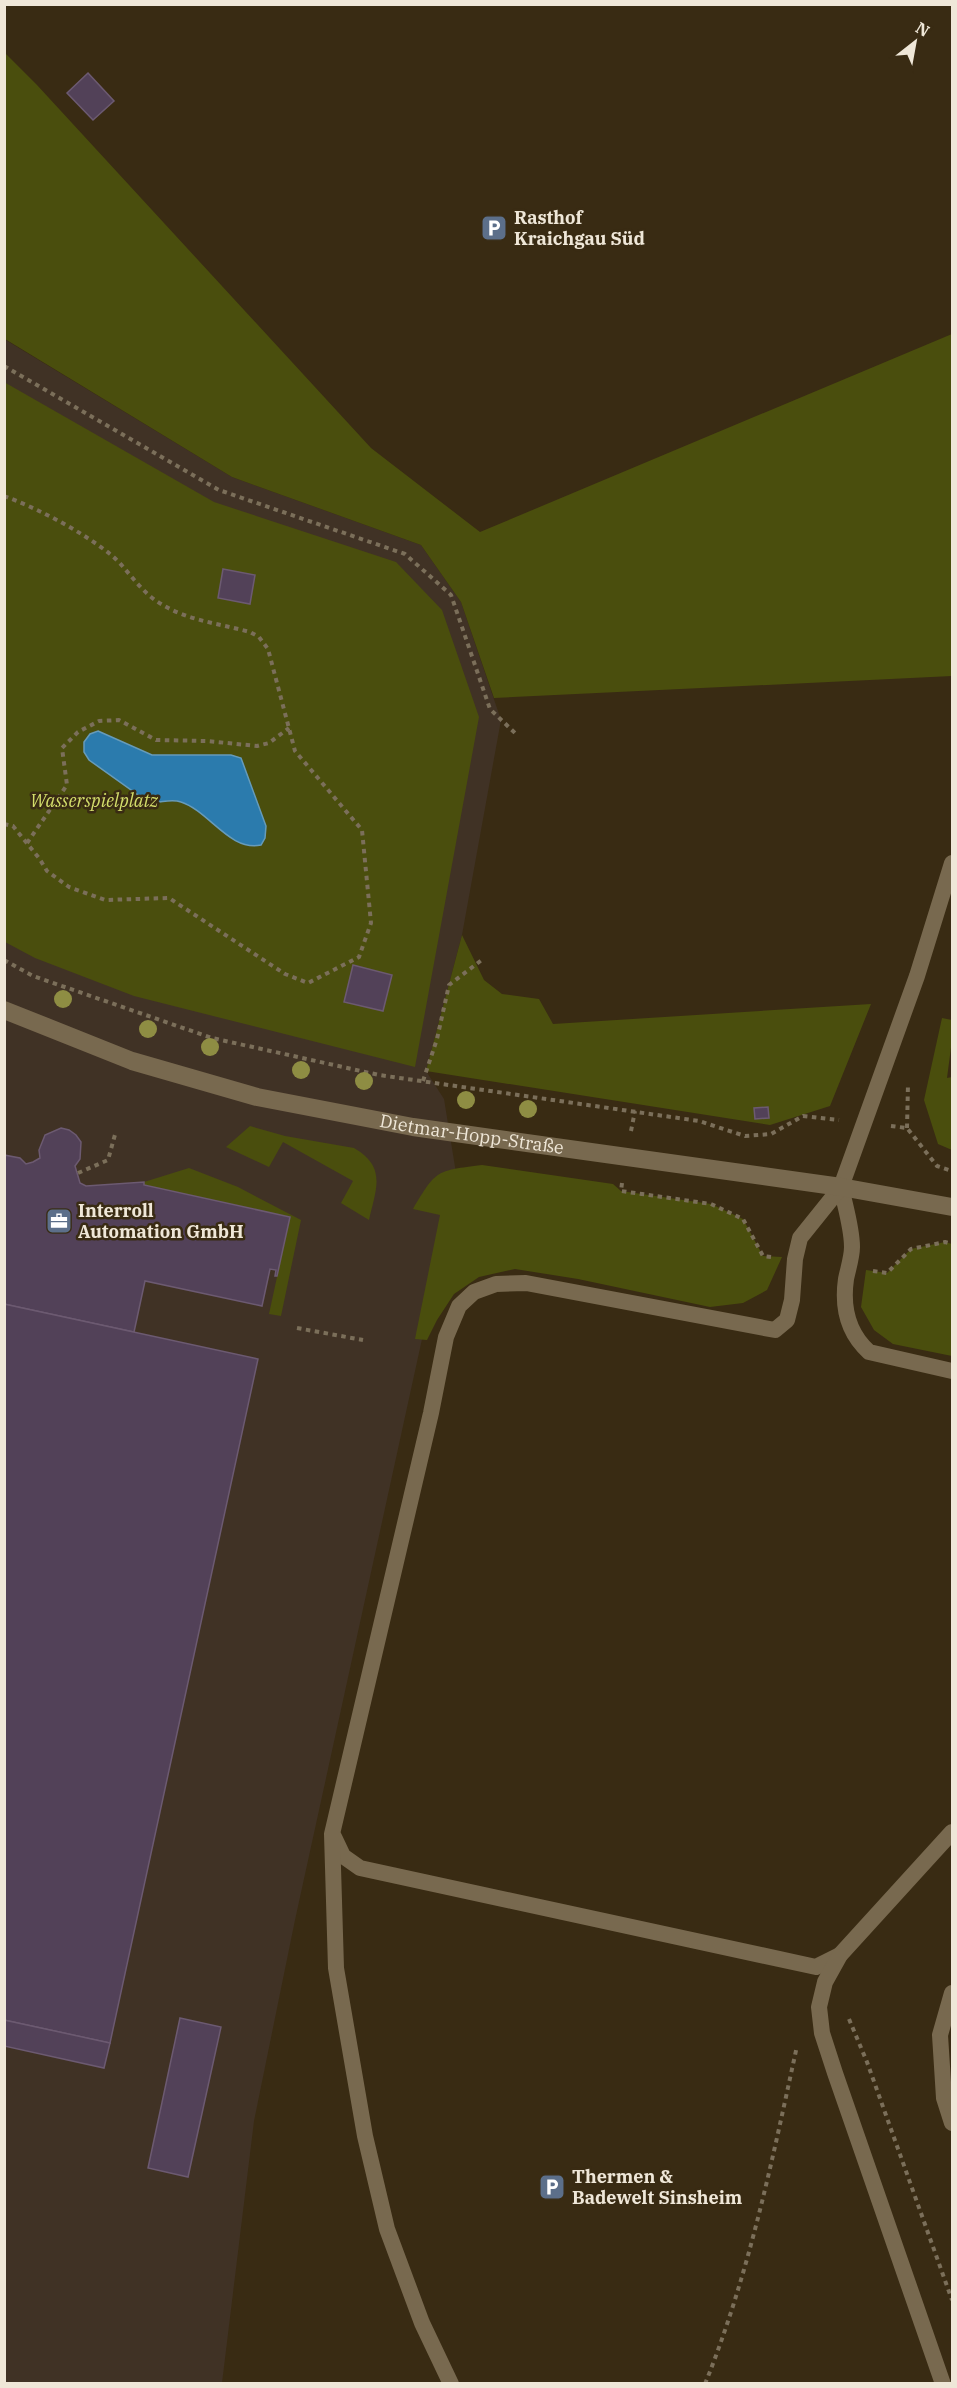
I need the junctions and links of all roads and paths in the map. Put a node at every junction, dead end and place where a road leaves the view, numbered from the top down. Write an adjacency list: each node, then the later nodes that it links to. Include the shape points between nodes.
1 (4, 366): 4 (path, via 219,490 405,554 451,595 490,709)
2 (4, 496): 3 (path, via 34,508 111,554 154,600 186,617 259,637 268,649)
3 (289, 728): 6 (path, via 269,743 257,746 156,740 118,720 99,721 78,732 62,748 67,785); 6 (path, via 295,751 362,830 371,923 358,957 308,983 285,974 169,898 105,900 69,887 47,871)
4 (517, 735)
5 (4, 824): 6 (path, via 13,826)
6 (27, 843)
7 (952, 863): 13 (lane)
8 (483, 959): 11 (path, via 449,985)
9 (4, 960): 11 (path, via 33,976 212,1038)
10 (4, 1010): 15 (street, Dietmar-Hopp-Straße, via 132,1061 257,1097 412,1127)
11 (423, 1081): 12 (path)
12 (635, 1111): 13 (path, via 699,1121 745,1136 771,1134 803,1116); 15 (path)
13 (865, 1123): 16 (path, via 907,1128 937,1166); 18 (lane)
14 (116, 1131): 17 (path, via 108,1160)
15 (625, 1157): 18 (street, Dietmar-Hopp-Straße); 21 (path, via 621,1191 711,1204 743,1219 763,1256)
16 (952, 1171)
17 (78, 1173)
18 (841, 1187): 19 (street, Dietmar-Hopp-Straße); 21 (lane, via 800,1238); 22 (lane, via 852,1246)
19 (952, 1207)
20 (952, 1244): 22 (path, via 911,1249 887,1273)
21 (795, 1258): 27 (lane, via 787,1320 775,1330 526,1283 496,1284 474,1292 459,1306 446,1337)
22 (849, 1268): 25 (lane, via 846,1311 851,1331 860,1344 869,1352)
23 (297, 1328): 24 (path)
24 (363, 1340)
25 (952, 1371)
26 (952, 1832): 28 (lane)
27 (332, 1834): 28 (lane, via 343,1856 360,1868 816,1967); 34 (lane, via 336,1968 365,2136 387,2229 422,2323)
28 (840, 1955): 30 (lane)
29 (952, 1993): 32 (lane, via 940,2035 944,2098)
30 (819, 2002): 33 (path, via 844,2006); 36 (lane, via 822,2033)
31 (797, 2043): 35 (path, via 747,2265)
32 (952, 2123)
33 (952, 2300)
34 (451, 2384)
35 (705, 2384)
36 (943, 2384)

